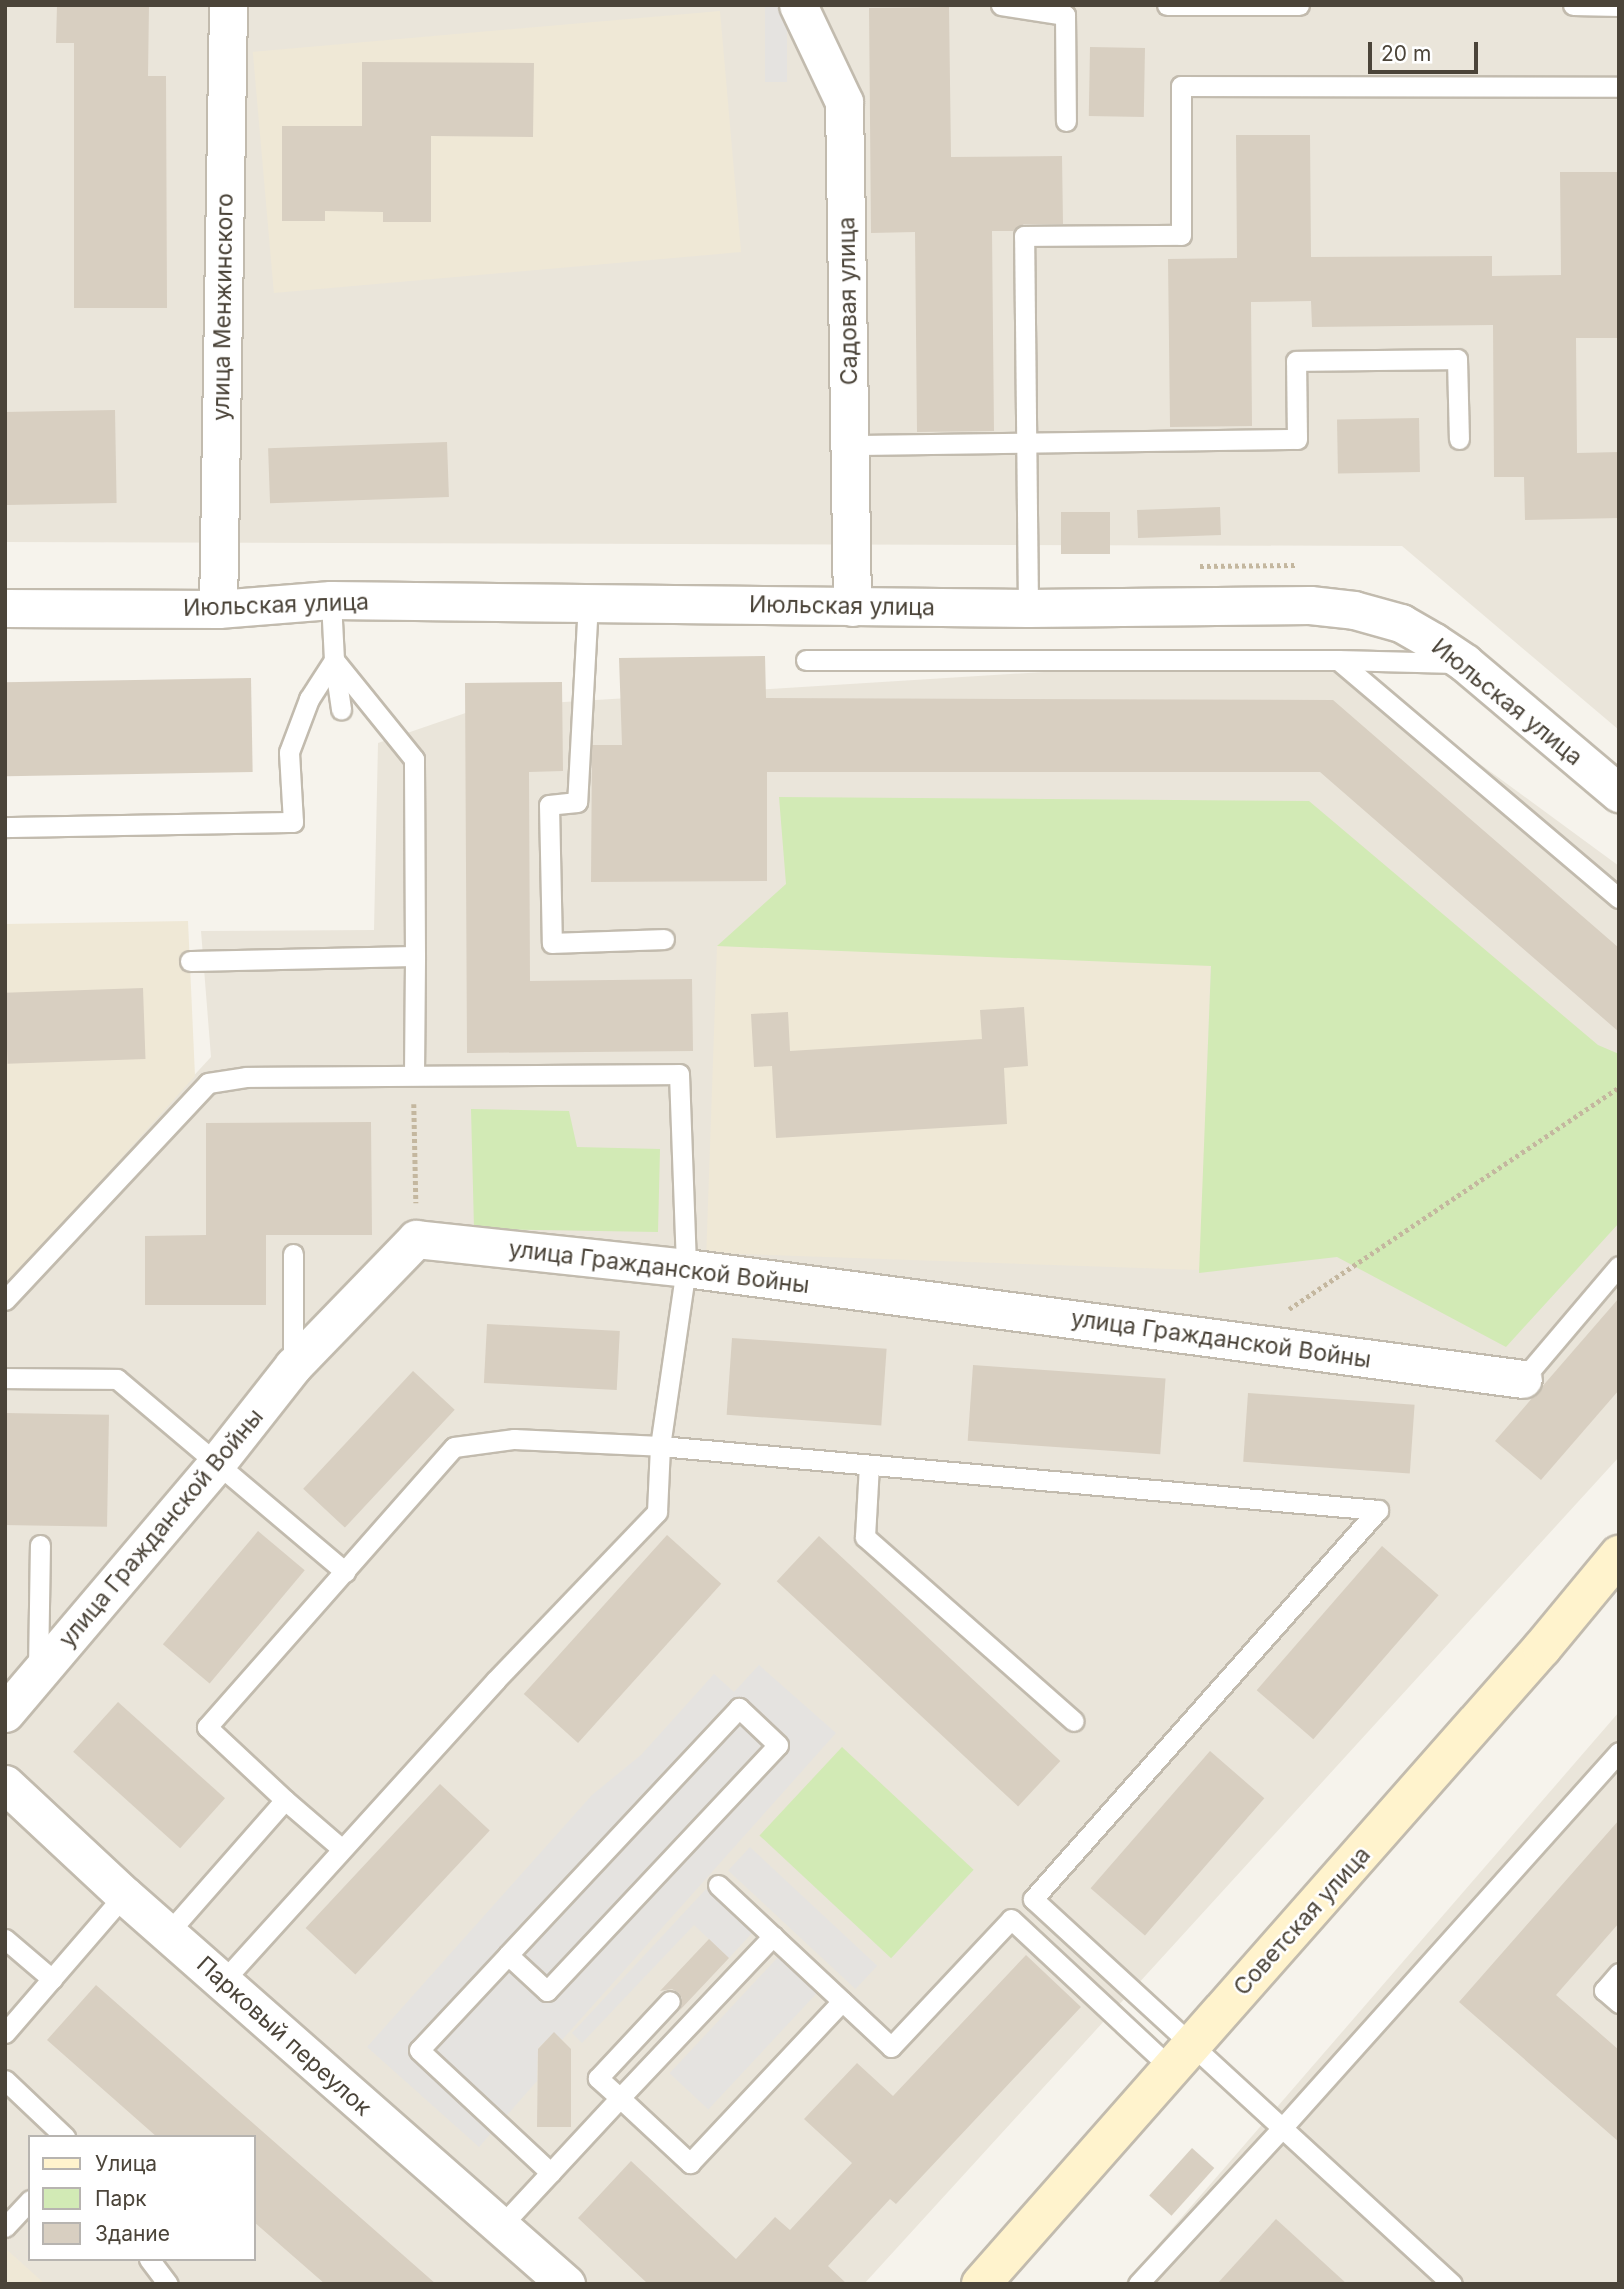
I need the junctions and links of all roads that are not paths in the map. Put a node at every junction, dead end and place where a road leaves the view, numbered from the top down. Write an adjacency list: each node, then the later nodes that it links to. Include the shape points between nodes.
1 (228, 5): 19 (street, улица Менжинского, via 238,63)
2 (798, 5): 13 (street, Садовая улица, via 844,103)
3 (1001, 5): 10 (lane, via 1065,15)
4 (1167, 5): 7 (lane)
5 (1299, 5): 7 (lane)
6 (1573, 5): 8 (lane)
7 (1233, 6)
8 (1619, 6)
9 (1619, 87): 12 (lane, via 1181,86 1181,235 1024,236)
10 (1066, 121)
11 (1459, 439): 12 (lane, via 1457,359 1296,361 1297,439)
12 (1027, 443): 13 (lane); 18 (lane)
13 (851, 445): 16 (street, Садовая улица)
14 (331, 600): 15 (street, Июльская улица); 19 (street, Июльская улица); 20 (lane)
15 (588, 602): 16 (street, Июльская улица); 28 (lane, via 577,802 549,805 552,943)
16 (852, 607): 18 (street, Июльская улица)
17 (5, 608): 19 (street, Июльская улица)
18 (1028, 608): 23 (street, Июльская улица, via 1343,608 1401,623)
19 (218, 609)
20 (334, 660): 24 (lane); 26 (lane, via 309,699 289,752 293,822); 29 (lane, via 414,759)
21 (806, 660): 22 (lane)
22 (1338, 660): 23 (lane); 27 (lane)
23 (1465, 663): 25 (street, Июльская улица)
24 (341, 709)
25 (1619, 793)
26 (5, 827)
27 (1619, 898)
28 (664, 939)
29 (415, 956): 30 (lane); 31 (lane)
30 (190, 961)
31 (414, 1075): 34 (lane, via 679,1074); 35 (lane, via 246,1077 208,1083)
32 (293, 1254): 36 (lane)
33 (1619, 1266): 38 (lane)
34 (686, 1268): 36 (street, улица Гражданской Войны, via 416,1239); 38 (street, улица Гражданской Войны); 39 (lane)
35 (5, 1300)
36 (293, 1366): 40 (street, улица Гражданской Войны)
37 (5, 1378): 40 (lane, via 117,1379)
38 (1523, 1379)
39 (660, 1446): 41 (lane); 44 (lane, via 514,1439 454,1447); 51 (lane, via 657,1511)
40 (216, 1464): 44 (lane); 45 (street, улица Гражданской Войны)
41 (869, 1465): 47 (lane, via 865,1537); 65 (lane, via 1378,1510 1033,1899)
42 (40, 1545): 45 (lane)
43 (1619, 1555): 65 (street, Советская улица)
44 (345, 1572): 50 (lane, via 207,1727)
45 (38, 1676): 46 (street, улица Гражданской Войны)
46 (5, 1713)
47 (1074, 1721)
48 (1619, 1752): 68 (lane)
49 (5, 1784): 53 (street, Парковый переулок)
50 (285, 1800): 51 (lane); 54 (lane)
51 (342, 1849): 60 (lane)
52 (719, 1885): 55 (lane)
53 (124, 1895): 54 (street, Парковый переулок); 59 (lane)
54 (168, 1933): 60 (street, Парковый переулок)
55 (773, 1936): 62 (lane); 67 (lane)
56 (5, 1939): 59 (lane)
57 (508, 1955): 57 (lane, via 739,1708 778,1745 547,1991); 70 (lane, via 419,2050)
58 (1619, 1973): 63 (lane, via 1604,1990)
59 (52, 1979): 64 (lane)
60 (223, 1981): 73 (street, Парковый переулок)
61 (670, 2001): 67 (lane, via 598,2078)
62 (842, 2001): 65 (lane, via 891,2047 1011,1919); 67 (lane, via 690,2163)
63 (1619, 2003)
64 (5, 2033)
65 (1181, 2057): 68 (lane); 77 (street, Советская улица)
66 (5, 2080): 69 (lane)
67 (620, 2098): 70 (lane)
68 (1282, 2129): 78 (lane); 79 (lane)
69 (63, 2135)
70 (551, 2173): 73 (lane)
71 (28, 2202): 72 (lane)
72 (5, 2227)
73 (500, 2227): 76 (street, Парковый переулок)
74 (151, 2261): 75 (lane)
75 (168, 2284)
76 (566, 2284)
77 (981, 2284)
78 (1138, 2284)
79 (1452, 2284)

